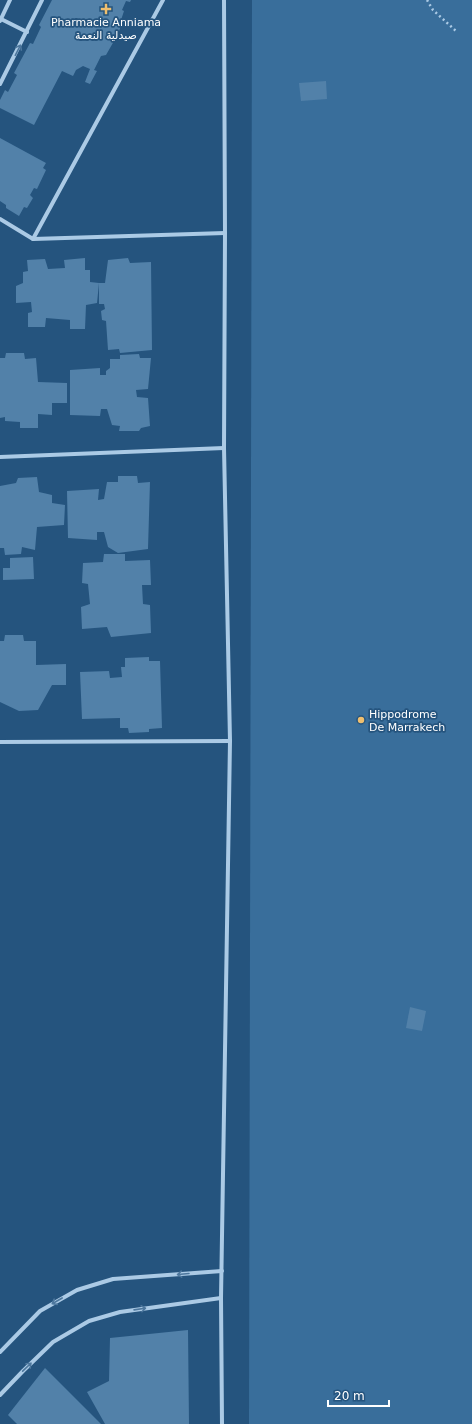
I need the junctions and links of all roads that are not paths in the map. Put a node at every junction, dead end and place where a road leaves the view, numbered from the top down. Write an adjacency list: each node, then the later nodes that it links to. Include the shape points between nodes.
1 (10, 0): 5 (street)
2 (42, 0): 6 (street)
3 (163, 0): 10 (street)
4 (224, 0): 9 (street)
5 (0, 20): 6 (street)
6 (27, 32): 7 (street, one-way to 6)
7 (0, 84)
8 (0, 219): 10 (street)
9 (225, 233): 10 (street); 11 (street)
10 (33, 239)
11 (224, 448): 12 (street); 13 (street)
12 (0, 457)
13 (230, 741): 14 (street); 15 (street)
14 (0, 742)
15 (222, 1271): 16 (street); 17 (street, one-way to 17, via 113,1280 77,1290 40,1311)
16 (221, 1298): 18 (street, one-way to 16, via 53,1342 89,1321 120,1312); 19 (street)
17 (0, 1352)
18 (0, 1395)
19 (222, 1424)

